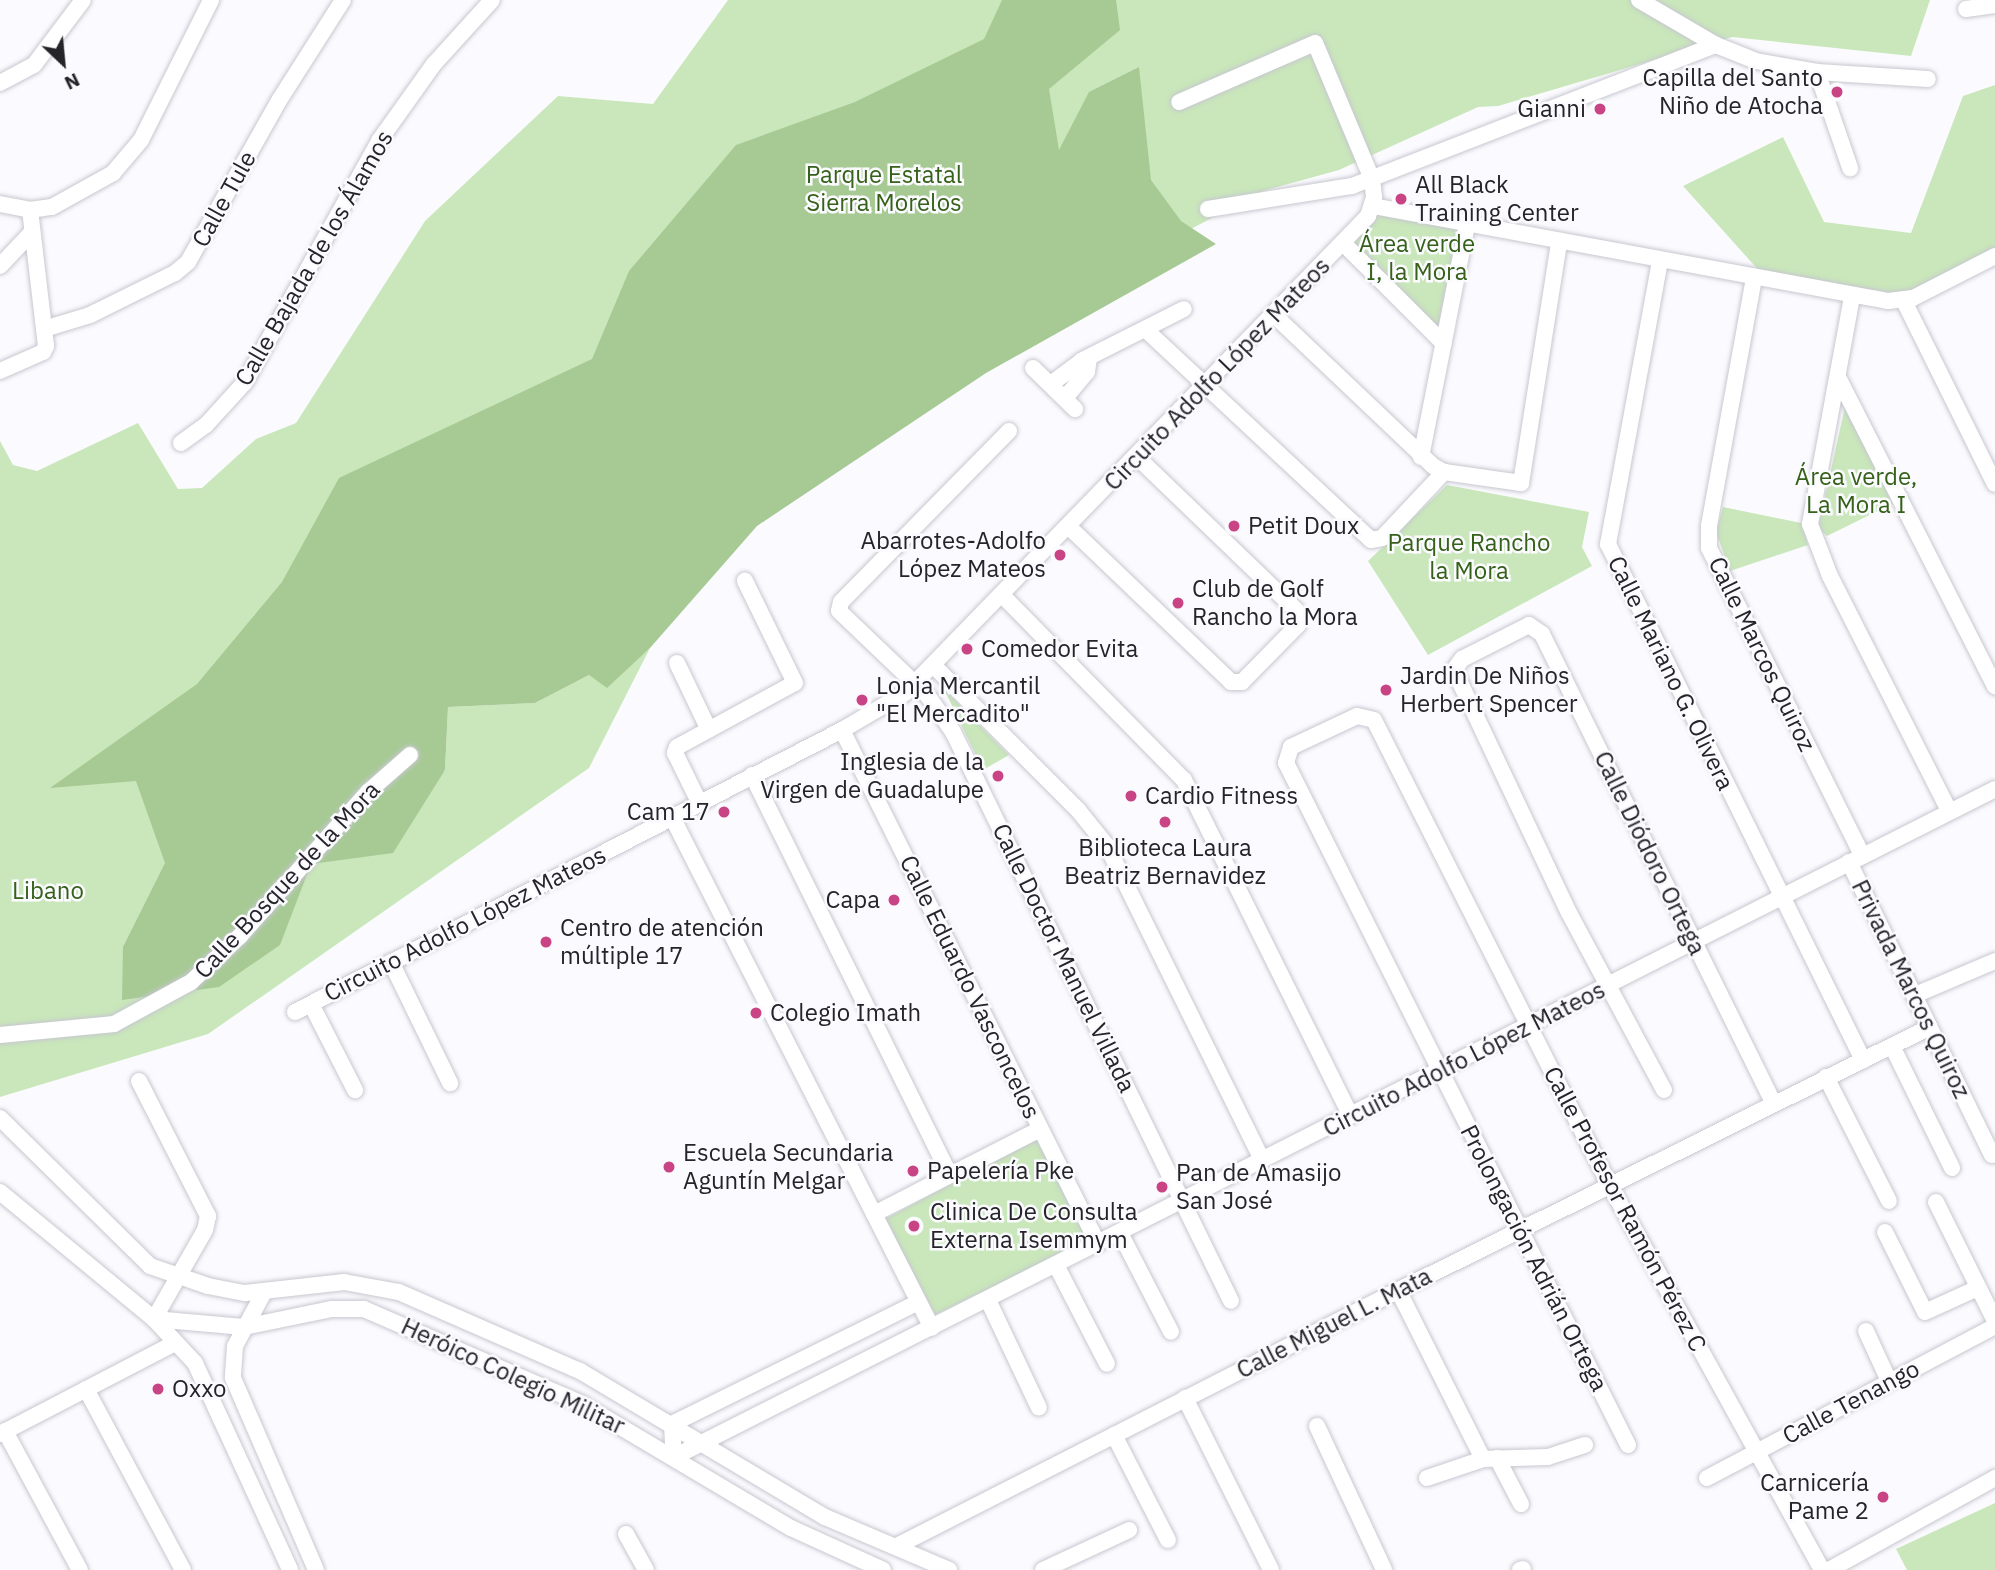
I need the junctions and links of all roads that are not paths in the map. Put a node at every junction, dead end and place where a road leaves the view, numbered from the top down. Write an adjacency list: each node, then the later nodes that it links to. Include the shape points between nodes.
1 (211, 0): 18 (street, via 128,158 76,197)
2 (343, 0): 31 (street, Calle Tule, via 280,99 188,262 90,315)
3 (492, 0): 41 (street, Calle Bajada de los Álamos, via 434,64 379,141 245,382 206,425)
4 (1639, 0): 8 (street)
5 (82, 1): 11 (street, via 34,65)
6 (1995, 5): 7 (street)
7 (1966, 9)
8 (1716, 45): 9 (street, via 1756,61); 14 (street)
9 (1817, 72): 10 (street); 13 (street)
10 (1928, 79)
11 (0, 83)
12 (1179, 102): 14 (street, via 1315,43)
13 (1850, 168)
14 (1372, 179): 16 (street); 17 (street, via 1327,192)
15 (0, 204): 18 (street)
16 (1373, 206): 19 (street); 21 (street, Circuito Adolfo López Mateos)
17 (1208, 209)
18 (30, 210): 20 (street)
19 (1467, 225): 22 (street); 33 (street)
20 (32, 232): 25 (street); 31 (street)
21 (1344, 244): 30 (street, Circuito Adolfo López Mateos); 33 (street)
22 (1559, 244): 23 (street); 44 (street, via 1521,483)
23 (1660, 261): 26 (street); 63 (street, Calle Mariano G. Olivera, via 1608,544)
24 (1993, 263): 28 (street)
25 (0, 266)
26 (1754, 278): 27 (street); 62 (street, Calle Marcos Quiroz, via 1709,526 1709,548)
27 (1852, 297): 28 (street); 37 (street)
28 (1904, 301): 45 (street)
29 (1184, 309): 32 (street)
30 (1275, 315): 39 (street, Circuito Adolfo López Mateos); 43 (street)
31 (44, 329): 36 (street, via 43,352)
32 (1146, 330): 34 (street); 39 (street)
33 (1444, 344): 43 (street)
34 (1089, 358): 38 (street); 38 (street, via 1070,404)
35 (1033, 368): 38 (street)
36 (0, 371)
37 (1838, 377): 52 (street); 60 (street, via 1811,514 1813,536)
38 (1051, 384)
39 (1208, 385): 42 (street, Circuito Adolfo López Mateos); 44 (street, via 1368,538 1382,538)
40 (1009, 432): 51 (street, Calle Doctor Manuel Villada, via 839,607 841,616)
41 (181, 443)
42 (1137, 457): 46 (street, Circuito Adolfo López Mateos); 46 (street, via 1296,610 1298,625 1245,678 1231,682)
43 (1421, 457): 44 (street)
44 (1444, 472)
45 (1995, 484)
46 (1069, 527): 48 (street, Circuito Adolfo López Mateos)
47 (746, 581): 53 (street, via 795,683)
48 (1002, 595): 50 (street, Circuito Adolfo López Mateos); 83 (street, via 1184,780)
49 (677, 663): 53 (street)
50 (934, 666): 51 (street, Circuito Adolfo López Mateos); 87 (street, via 1078,810 1107,846)
51 (916, 684): 54 (street, Circuito Adolfo López Mateos); 92 (street, Calle Doctor Manuel Villada, via 953,732)
52 (1995, 687)
53 (709, 730): 59 (street, via 680,745 675,754)
54 (842, 730): 57 (street, Circuito Adolfo López Mateos); 85 (street, Calle Eduardo Vasconcelos)
55 (1291, 747): 72 (street, Calle Profesor Ramón Pérez C, via 1357,716 1374,720); 76 (street, Prolongación Adrián Ortega, via 1286,763)
56 (410, 755): 73 (street, Calle Bosque de la Mora, via 368,792 240,936 191,982 114,1024)
57 (752, 775): 59 (street, Circuito Adolfo López Mateos); 89 (street)
58 (1995, 789): 60 (street, Circuito Adolfo López Mateos)
59 (699, 802): 61 (street, Circuito Adolfo López Mateos)
60 (1949, 811): 62 (street, Circuito Adolfo López Mateos)
61 (672, 817): 66 (street, Circuito Adolfo López Mateos); 95 (street)
62 (1855, 858): 63 (street, Circuito Adolfo López Mateos); 68 (street, Privada Marcos Quiroz)
63 (1782, 896): 64 (street, Circuito Adolfo López Mateos); 75 (street, Calle Mariano G. Olivera)
64 (1693, 941): 67 (street, Circuito Adolfo López Mateos); 67 (street, Calle Diódoro Ortega, via 1542,634 1534,625 1462,659 1455,674 1569,913); 82 (street, Calle Diódoro Ortega)
65 (1995, 961): 68 (street)
66 (391, 962): 69 (street, Circuito Adolfo López Mateos); 79 (street)
67 (1609, 985): 72 (street, Circuito Adolfo López Mateos); 81 (street)
68 (1915, 995): 71 (street, Privada Marcos Quiroz)
69 (311, 1004): 70 (street, Circuito Adolfo López Mateos); 80 (street)
70 (295, 1012)
71 (1930, 1027): 74 (street, Calle Miguel L. Mata); 86 (street, Privada Marcos Quiroz)
72 (1528, 1028): 76 (street, Circuito Adolfo López Mateos); 90 (street, Calle Profesor Ramón Pérez C)
73 (0, 1035)
74 (1892, 1046): 75 (street, Calle Miguel L. Mata); 88 (street)
75 (1863, 1060): 77 (street, Calle Miguel L. Mata)
76 (1439, 1072): 83 (street, Circuito Adolfo López Mateos); 96 (street, Prolongación Adrián Ortega)
77 (1826, 1077): 82 (street, Calle Miguel L. Mata); 93 (street)
78 (139, 1082): 101 (street, via 208,1216 205,1230)
79 (450, 1083)
80 (355, 1090)
81 (1664, 1090)
82 (1773, 1102): 90 (street, Calle Miguel L. Mata)
83 (1351, 1116): 87 (street, Circuito Adolfo López Mateos)
84 (0, 1118): 101 (street, Heróico Colegio Militar, via 123,1244 150,1266)
85 (1040, 1129): 89 (street); 99 (street, Calle Eduardo Vasconcelos)
86 (1992, 1155)
87 (1262, 1160): 92 (street, Circuito Adolfo López Mateos)
88 (1952, 1168)
89 (950, 1175): 95 (street)
90 (1609, 1184): 96 (street, Calle Miguel L. Mata); 128 (street, Calle Profesor Ramón Pérez C)
91 (2, 1196): 108 (street)
92 (1183, 1201): 97 (street, Circuito Adolfo López Mateos); 107 (street, Calle Doctor Manuel Villada)
93 (1888, 1201)
94 (1936, 1202): 102 (street)
95 (874, 1214): 106 (street)
96 (1520, 1230): 103 (street, Calle Miguel L. Mata); 127 (street, Prolongación Adrián Ortega)
97 (1120, 1233): 99 (street, Circuito Adolfo López Mateos); 114 (street)
98 (1885, 1233): 102 (street, via 1925,1312)
99 (1097, 1244): 100 (street, Circuito Adolfo López Mateos)
100 (1056, 1265): 105 (street, Circuito Adolfo López Mateos); 116 (street)
101 (176, 1277): 104 (street, Heróico Colegio Militar); 108 (street)
102 (1978, 1288): 109 (street)
103 (1398, 1290): 119 (street, Calle Miguel L. Mata); 130 (street)
104 (263, 1294): 111 (street); 121 (street, Heróico Colegio Militar, via 344,1282 378,1284 580,1371)
105 (988, 1300): 112 (street, Circuito Adolfo López Mateos); 120 (street)
106 (919, 1301): 112 (street); 121 (street)
107 (1231, 1301)
108 (153, 1318): 111 (street, Heróico Colegio Militar); 115 (street)
109 (1995, 1321)
110 (1995, 1326): 117 (street, Calle Tenango)
111 (244, 1327): 129 (street, Heróico Colegio Militar, via 331,1309 364,1308 582,1404); 131 (street, via 235,1346 233,1378)
112 (932, 1328): 125 (street, Circuito Adolfo López Mateos)
113 (1866, 1331): 117 (street)
114 (1171, 1332)
115 (175, 1343): 118 (street); 135 (street, via 203,1376)
116 (1107, 1364)
117 (1889, 1381): 128 (street, Calle Tenango)
118 (86, 1389): 123 (street); 142 (street)
119 (1185, 1398): 124 (street, Calle Miguel L. Mata); 149 (street)
120 (1039, 1408)
121 (672, 1424): 125 (street, Heróico Colegio Militar); 129 (street)
122 (1317, 1426): 150 (street)
123 (3, 1432): 141 (street)
124 (1114, 1435): 139 (street); 140 (street, Calle Miguel L. Mata)
125 (701, 1443): 129 (street, Circuito Adolfo López Mateos); 140 (street, Heróico Colegio Militar, via 825,1517)
126 (1585, 1445): 130 (street, via 1548,1457)
127 (1628, 1446)
128 (1756, 1451): 133 (street, Calle Tenango); 151 (street, Calle Profesor Ramón Pérez C)
129 (674, 1457): 146 (street, Heróico Colegio Militar, via 791,1528)
130 (1490, 1458): 132 (street); 136 (street)
131 (272, 1471): 135 (street); 144 (street)
132 (1427, 1478)
133 (1707, 1478)
134 (1995, 1478): 152 (street)
135 (250, 1481): 143 (street)
136 (1521, 1504)
137 (1129, 1530): 148 (street)
138 (626, 1534): 145 (street)
139 (1168, 1540)
140 (897, 1546): 147 (street, Heróico Colegio Militar)
141 (80, 1570)
142 (183, 1570)
143 (290, 1570)
144 (316, 1570)
145 (646, 1570)
146 (883, 1570)
147 (949, 1570)
148 (1043, 1570)
149 (1271, 1570)
150 (1384, 1570)
151 (1822, 1570)
152 (1829, 1570)

